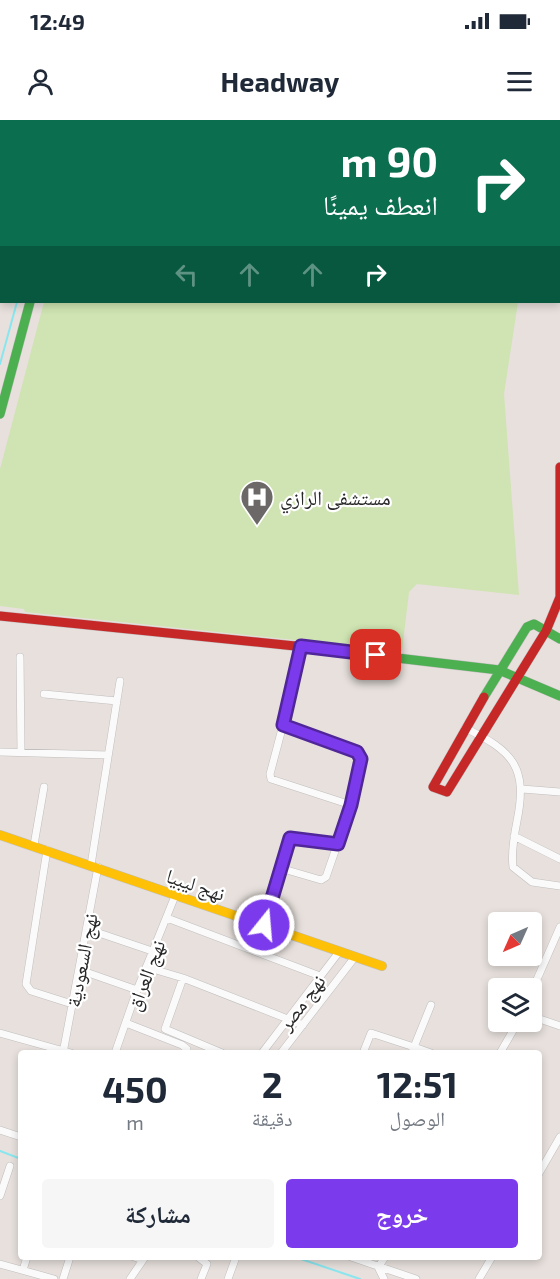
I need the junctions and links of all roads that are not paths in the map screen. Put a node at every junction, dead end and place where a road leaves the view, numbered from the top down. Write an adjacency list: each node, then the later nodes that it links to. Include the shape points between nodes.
1 (30, 303): 2 (street)
2 (3, 384): 3 (street)
3 (0, 414)
4 (560, 467): 5 (street)
5 (560, 528): 7 (street, via 560,597)
6 (0, 616): 9 (street)
7 (546, 631): 8 (street); 11 (street, via 534,624 527,627); 12 (street)
8 (560, 639)
9 (301, 646): 11 (street); 17 (street)
10 (20, 657): 21 (street)
11 (499, 670): 12 (street); 18 (street)
12 (517, 675): 15 (street); 19 (street)
13 (120, 681): 16 (street, نهج السعودية)
14 (44, 694): 16 (street)
15 (560, 696)
16 (117, 701): 22 (street, نهج السعودية)
17 (283, 725): 26 (street, via 360,754); 26 (street, via 272,778)
18 (465, 728): 19 (street); 19 (street, via 433,786 446,793)
19 (481, 735): 24 (street, via 513,762)
20 (0, 752): 21 (street)
21 (21, 752): 22 (street)
22 (108, 755): 33 (street, نهج السعودية)
23 (44, 787): 30 (street)
24 (522, 789): 25 (street); 28 (street)
25 (560, 792)
26 (351, 805): 29 (street)
27 (0, 835): 30 (street, نهج ليبيا)
28 (514, 836): 32 (street); 35 (street, via 513,867 532,882)
29 (338, 844): 34 (street, via 293,837 288,840); 34 (street, via 325,880)
30 (34, 846): 31 (street, نهج ليبيا)
31 (47, 850): 33 (street, نهج ليبيا); 51 (street, via 26,984 31,991)
32 (560, 859)
33 (94, 866): 36 (street, نهج ليبيا); 40 (street, نهج السعودية)
34 (280, 868): 38 (street)
35 (560, 886)
36 (175, 896): 37 (street, نهج العراق); 38 (street, نهج ليبيا)
37 (167, 918): 41 (street, نهج العراق); 47 (street)
38 (264, 925): 42 (street, نهج ليبيا)
39 (560, 927): 49 (street)
40 (87, 929): 41 (street); 46 (street, نهج السعودية)
41 (152, 951): 45 (street, نهج العراق)
42 (339, 952): 43 (street, نهج ليبيا); 47 (street, نهج مصر)
43 (355, 957): 44 (street, نهج ليبيا); 56 (street, نهج مصر)
44 (382, 966)
45 (146, 968): 48 (street); 50 (street, نهج العراق)
46 (80, 970): 50 (street); 51 (street, نهج السعودية)
47 (320, 976): 53 (street, نهج مصر)
48 (183, 978): 53 (street); 64 (street, via 165,1029)
49 (538, 978)
50 (136, 990): 55 (street, نهج العراق)
51 (72, 1004): 61 (street, نهج السعودية)
52 (431, 1005): 68 (street)
53 (288, 1019): 56 (street); 65 (street, نهج مصر)
54 (542, 1020): 57 (street)
55 (126, 1023): 62 (street, نهج العراق); 63 (street)
56 (303, 1025): 66 (street, نهج مصر)
57 (560, 1026)
58 (512, 1032): 69 (street)
59 (0, 1033): 60 (street)
60 (59, 1050)
61 (66, 1050)
62 (116, 1050)
63 (187, 1050)
64 (215, 1050)
65 (264, 1050)
66 (283, 1050)
67 (364, 1050): 68 (street, via 371,1033)
68 (413, 1050)
69 (502, 1050)
70 (0, 1130): 71 (street)
71 (18, 1136)
72 (560, 1137): 74 (street)
73 (10, 1166): 75 (street)
74 (542, 1168)
75 (0, 1196)
76 (26, 1260): 86 (street)
77 (69, 1260): 88 (street)
78 (143, 1260): 89 (street)
79 (202, 1260): 90 (street, via 207,1263)
80 (235, 1260): 91 (street)
81 (360, 1260): 85 (street)
82 (382, 1260): 85 (street)
83 (490, 1260): 94 (street)
84 (0, 1264): 86 (street)
85 (378, 1266): 92 (street); 93 (street)
86 (23, 1270): 87 (street)
87 (54, 1279)
88 (63, 1279)
89 (130, 1279)
90 (201, 1279)
91 (228, 1279)
92 (384, 1279)
93 (416, 1279)
94 (479, 1279)

